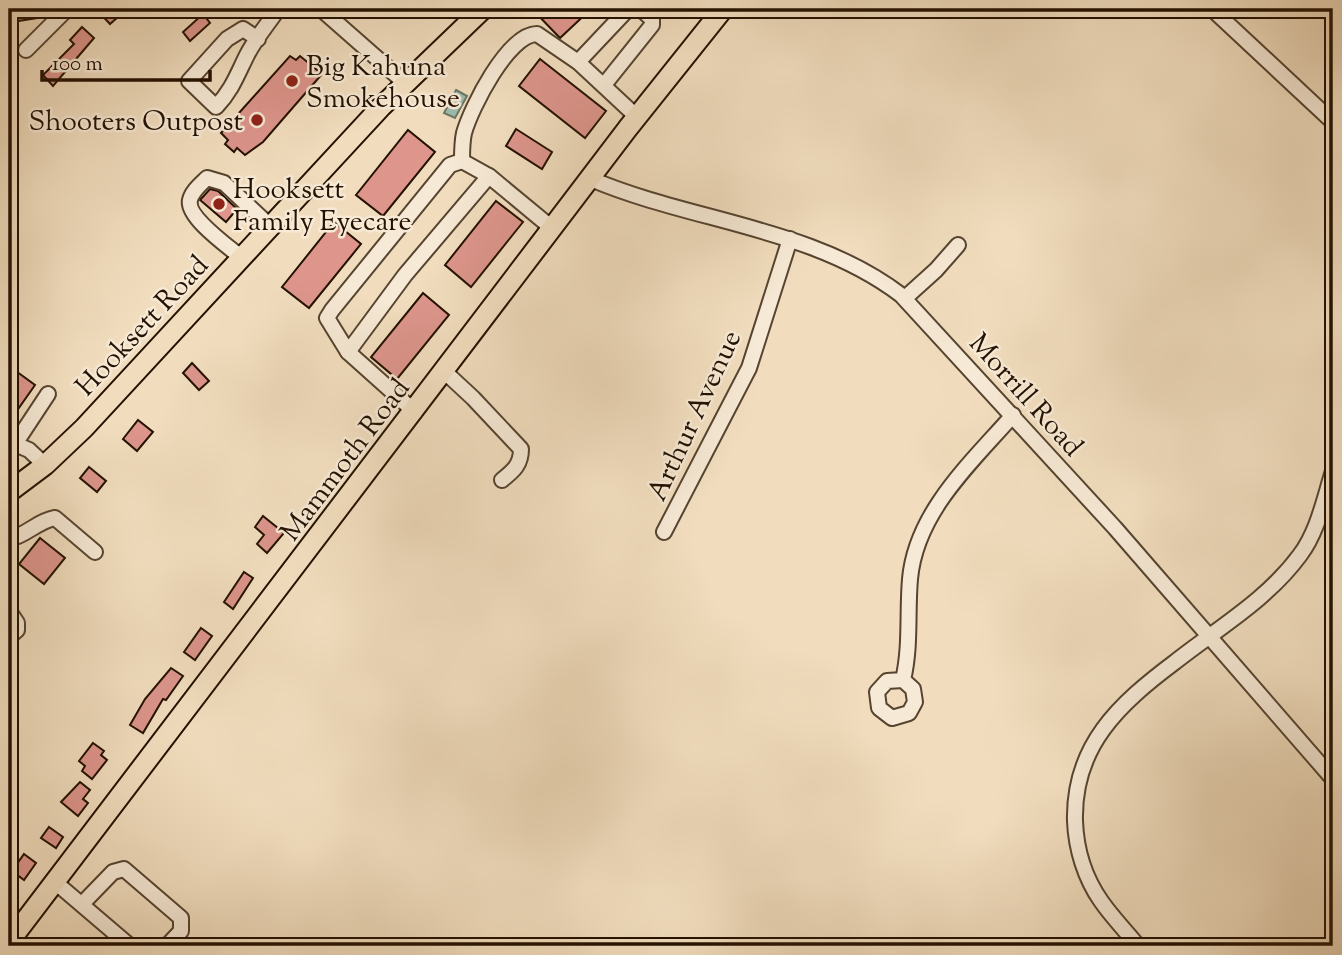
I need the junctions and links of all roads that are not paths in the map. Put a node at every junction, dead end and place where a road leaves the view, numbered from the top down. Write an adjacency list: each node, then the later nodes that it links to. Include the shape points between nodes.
1 (278, 9): 9 (street)
2 (321, 9): 12 (street)
3 (483, 9): 12 (main road, Hooksett Road)
4 (628, 9): 11 (street)
5 (641, 9): 13 (street, via 652,25)
6 (723, 9): 14 (main road, Mammoth Road)
7 (63, 10): 10 (street)
8 (1217, 10): 15 (street)
9 (258, 38): 9 (street, via 233,89 216,107 189,81 227,39 243,29)
10 (26, 50)
11 (578, 62): 13 (street); 16 (street, via 537,34 524,37 500,63 476,104 464,135)
12 (404, 82): 19 (main road, Hooksett Road)
13 (604, 85): 14 (street)
14 (637, 117): 18 (main road, Mammoth Road)
15 (1333, 122)
16 (462, 161): 17 (street); 25 (street, via 450,165 327,318)
17 (489, 176): 20 (street); 25 (street, via 405,275)
18 (590, 179): 20 (main road, Mammoth Road); 21 (street, Morrill Road, via 674,209)
19 (271, 227): 23 (main road, Hooksett Road); 23 (street, via 224,183 207,178 194,191 190,201 193,215)
20 (553, 229): 26 (main road, Mammoth Road)
21 (790, 239): 24 (street, Morrill Road, via 856,265); 35 (street, Arthur Avenue, via 748,368)
22 (958, 245): 24 (street)
23 (242, 258): 31 (main road, Hooksett Road)
24 (905, 298): 29 (street, Morrill Road)
25 (348, 352): 28 (street)
26 (445, 372): 28 (main road, Mammoth Road); 33 (street, via 521,449 515,469)
27 (48, 394): 30 (street)
28 (415, 412): 43 (main road, Mammoth Road)
29 (1013, 415): 40 (street, Morrill Road); 41 (street, via 960,476 923,529 910,578 909,648)
30 (12, 443): 31 (street, via 29,450)
31 (45, 465): 34 (main road, Hooksett Road)
32 (1333, 471): 40 (street, via 1313,532 1300,555 1275,584)
33 (502, 480)
34 (9, 492)
35 (664, 531)
36 (9, 539): 37 (street, via 42,520 55,518)
37 (95, 552)
38 (9, 611): 39 (street, via 17,630)
39 (9, 637)
40 (1209, 638): 42 (street, Morrill Road); 48 (street, via 1117,712 1087,753 1078,778 1079,854 1101,900)
41 (903, 680)
42 (1333, 779)
43 (55, 882): 44 (street); 45 (main road, Mammoth Road)
44 (82, 904): 46 (street); 47 (street, via 113,873 124,869 181,918 181,931)
45 (9, 942)
46 (130, 946)
47 (167, 946)
48 (1138, 946)

